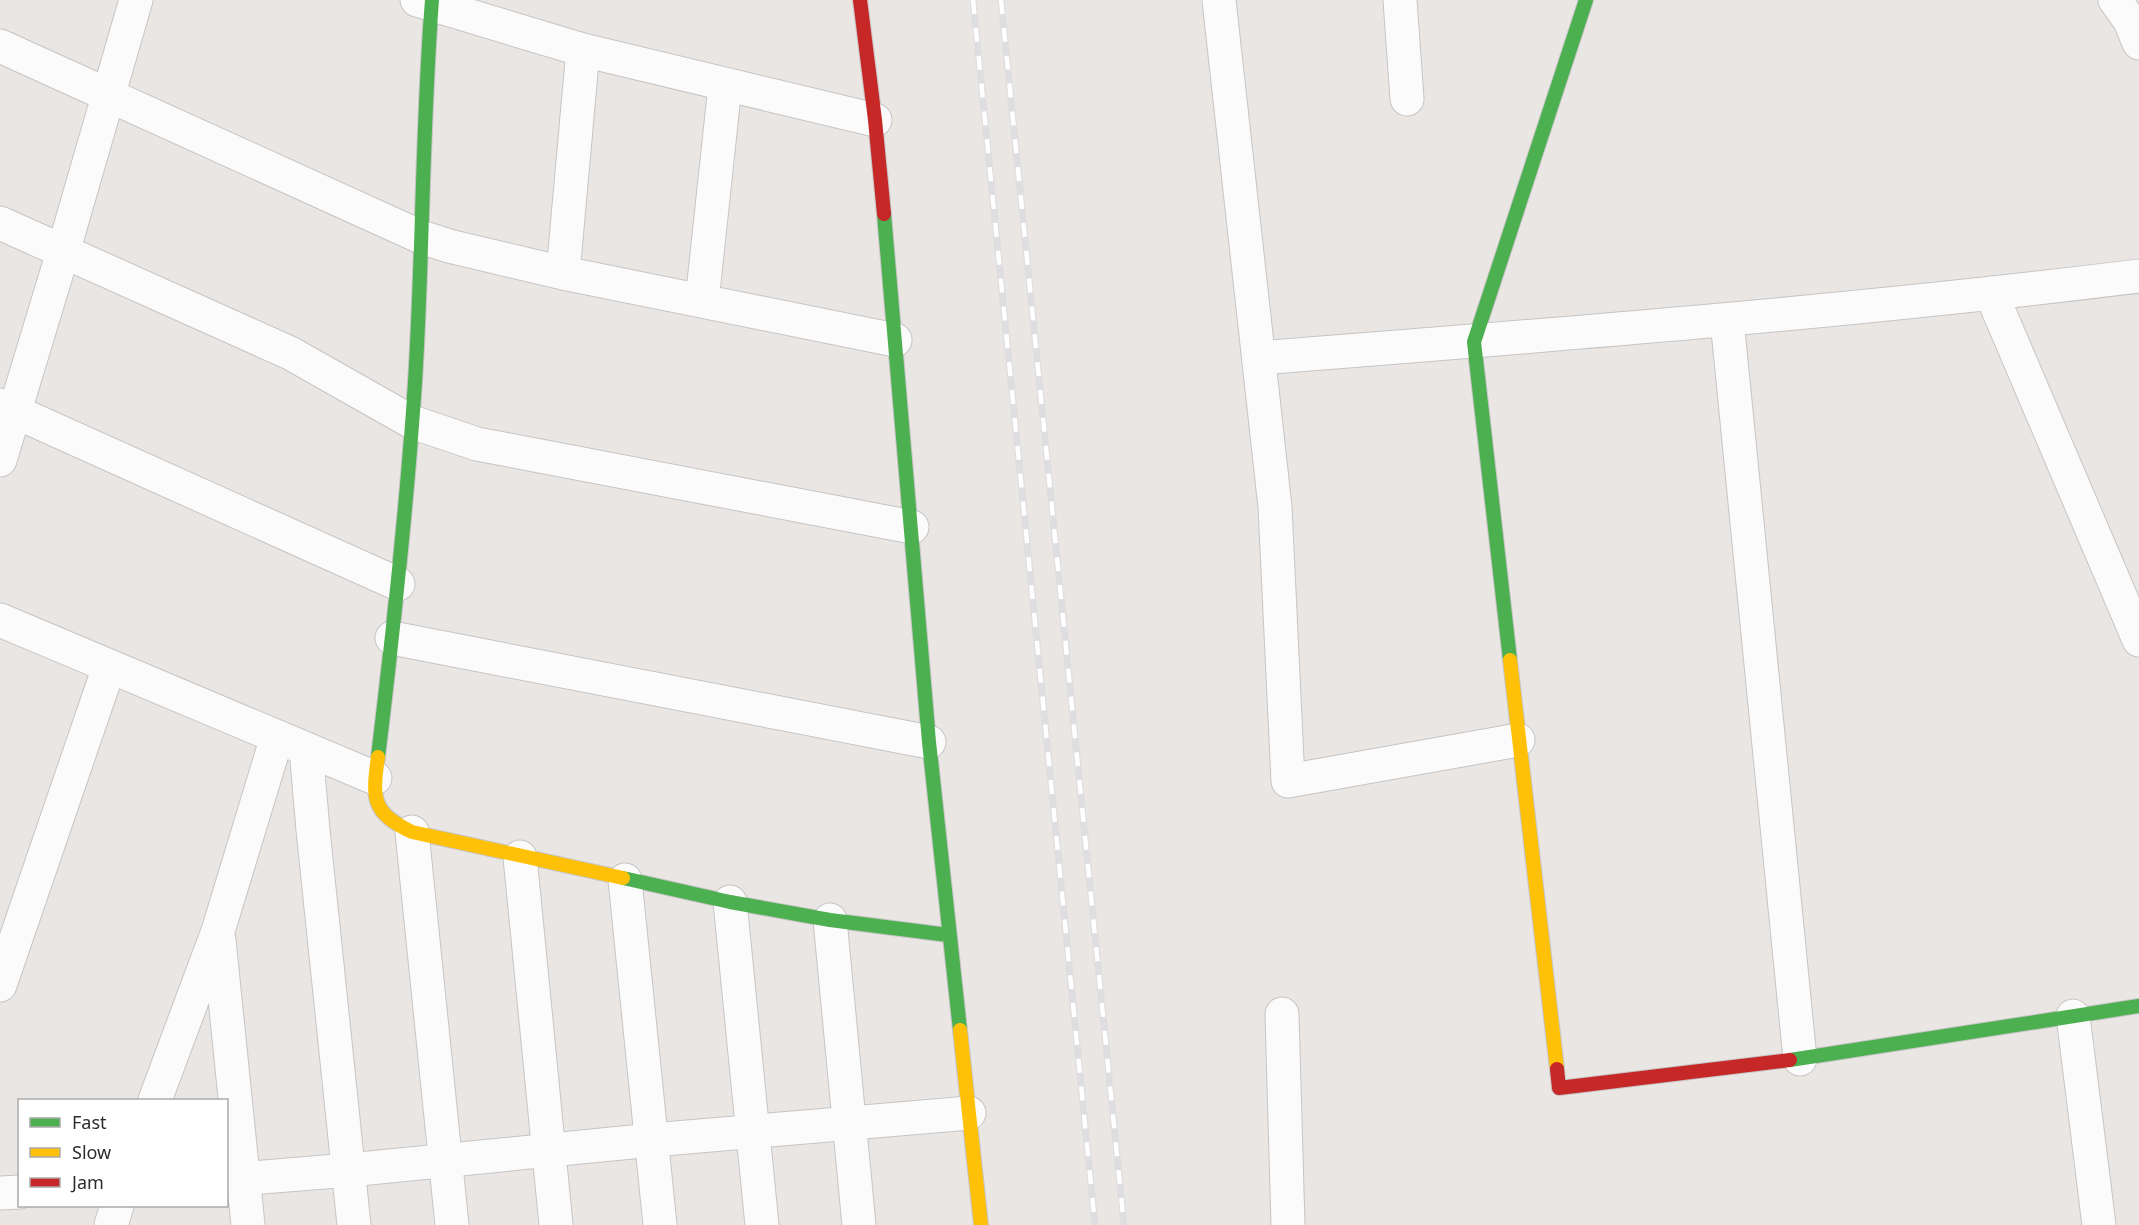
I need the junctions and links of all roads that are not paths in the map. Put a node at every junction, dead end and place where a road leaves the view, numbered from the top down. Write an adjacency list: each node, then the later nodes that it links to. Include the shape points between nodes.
1 (136, 0): 12 (street)
2 (860, 0): 14 (street)
3 (1219, 0): 25 (street)
4 (1400, 0): 13 (street)
5 (1586, 0): 24 (street)
6 (2115, 0): 8 (street)
7 (427, 2): 10 (street); 16 (street)
8 (2139, 43)
9 (0, 46): 12 (street)
10 (583, 50): 11 (street); 18 (street)
11 (725, 86): 14 (street); 21 (street)
12 (110, 94): 16 (street); 17 (street)
13 (1407, 99)
14 (875, 120): 23 (street)
15 (0, 223): 17 (street)
16 (421, 237): 18 (street); 27 (street)
17 (63, 252): 26 (street); 27 (street, via 290,353)
18 (562, 273): 21 (street)
19 (2139, 276): 20 (street)
20 (1991, 293): 22 (street); 33 (street)
21 (702, 301): 23 (street)
22 (1727, 320): 24 (street); 50 (street)
23 (895, 340): 29 (street)
24 (1474, 342): 25 (street); 35 (street)
25 (1259, 358): 35 (street, via 1275,507 1288,781)
26 (8, 408): 28 (street); 30 (street)
27 (412, 422): 29 (street, via 477,444); 30 (street)
28 (0, 460)
29 (912, 527): 36 (street)
30 (398, 584): 32 (street)
31 (0, 620): 34 (street)
32 (392, 638): 36 (street); 38 (street)
33 (2139, 640)
34 (109, 667): 37 (street); 46 (street)
35 (1518, 740): 50 (street, via 1559,1088)
36 (929, 742): 45 (street)
37 (292, 743): 38 (street); 44 (street); 58 (street, via 313,830)
38 (375, 778): 39 (street, via 377,805 390,822)
39 (412, 831): 40 (street); 57 (street)
40 (520, 857): 41 (street); 56 (street)
41 (625, 880): 42 (street); 55 (street)
42 (730, 902): 43 (street); 54 (street)
43 (830, 921): 45 (street); 53 (street)
44 (218, 932): 51 (street); 59 (street)
45 (948, 935): 52 (street)
46 (0, 985)
47 (2139, 1006): 49 (street)
48 (1282, 1014): 72 (street)
49 (2073, 1016): 50 (street); 73 (street)
50 (1800, 1059)
51 (156, 1099)
52 (969, 1113): 53 (street); 71 (street)
53 (850, 1124): 54 (street); 70 (street)
54 (753, 1132): 55 (street); 69 (street)
55 (652, 1140): 56 (street); 68 (street)
56 (549, 1149): 57 (street); 67 (street)
57 (447, 1160): 58 (street); 66 (street)
58 (349, 1170): 59 (street); 65 (street)
59 (235, 1179): 64 (street)
60 (18, 1192): 61 (street)
61 (0, 1193)
62 (117, 1207): 63 (street)
63 (111, 1225)
64 (248, 1225)
65 (354, 1225)
66 (452, 1225)
67 (555, 1225)
68 (660, 1225)
69 (762, 1225)
70 (859, 1225)
71 (981, 1225)
72 (1288, 1225)
73 (2099, 1225)

